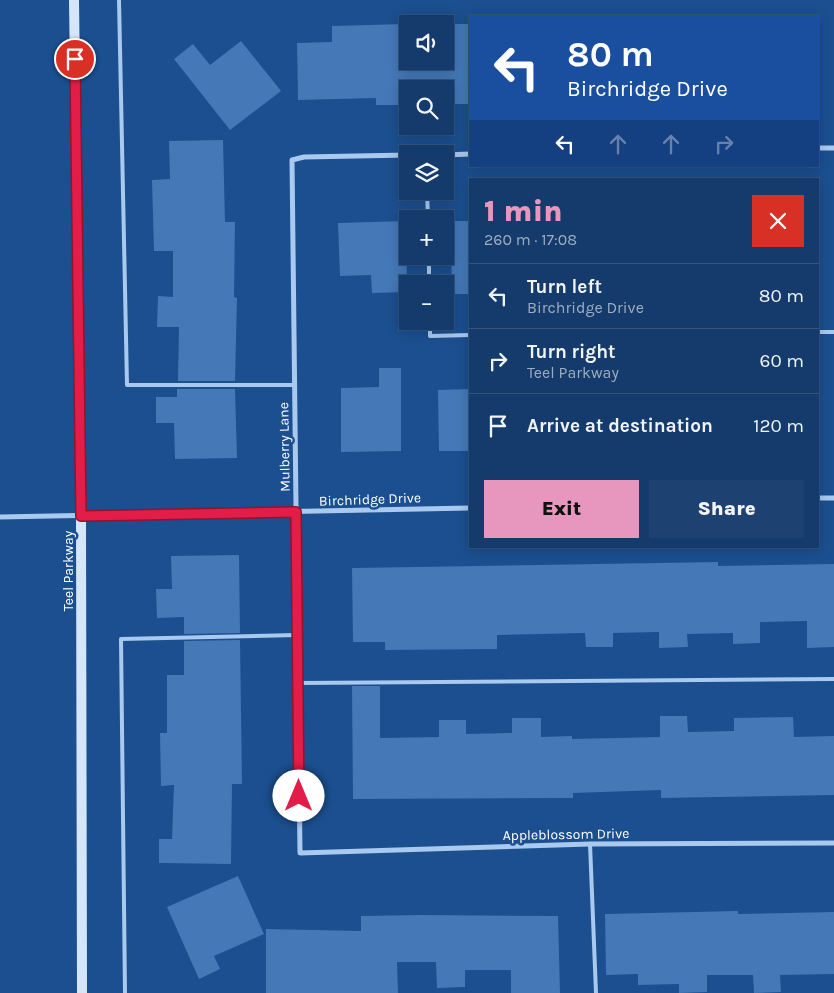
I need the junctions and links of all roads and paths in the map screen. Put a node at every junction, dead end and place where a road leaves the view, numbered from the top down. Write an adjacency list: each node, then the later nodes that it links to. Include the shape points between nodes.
1 (74, 0): 17 (main road, Teel Parkway)
2 (119, 0): 12 (lane, via 127,385)
3 (819, 148): 4 (street)
4 (834, 148)
5 (469, 154): 7 (street)
6 (399, 155): 12 (street, Mulberry Lane, via 292,160)
7 (454, 155)
8 (430, 330): 11 (lane, via 430,336)
9 (819, 332): 10 (lane)
10 (834, 332)
11 (469, 335)
12 (294, 385): 16 (street, Mulberry Lane)
13 (819, 498): 14 (street)
14 (834, 498)
15 (469, 508): 16 (street, Birchridge Drive)
16 (296, 512): 17 (street, Birchridge Drive); 19 (street, Mulberry Lane)
17 (81, 516): 18 (street, Birchridge Drive); 25 (main road, Teel Parkway)
18 (0, 517)
19 (297, 635): 21 (street, Mulberry Lane); 26 (lane, via 121,639)
20 (834, 678): 21 (lane)
21 (298, 683): 24 (street, Mulberry Lane)
22 (834, 843): 23 (street, Appleblossom Drive)
23 (590, 844): 24 (street, Appleblossom Drive); 27 (lane)
24 (300, 853)
25 (82, 993)
26 (125, 993)
27 (596, 993)

